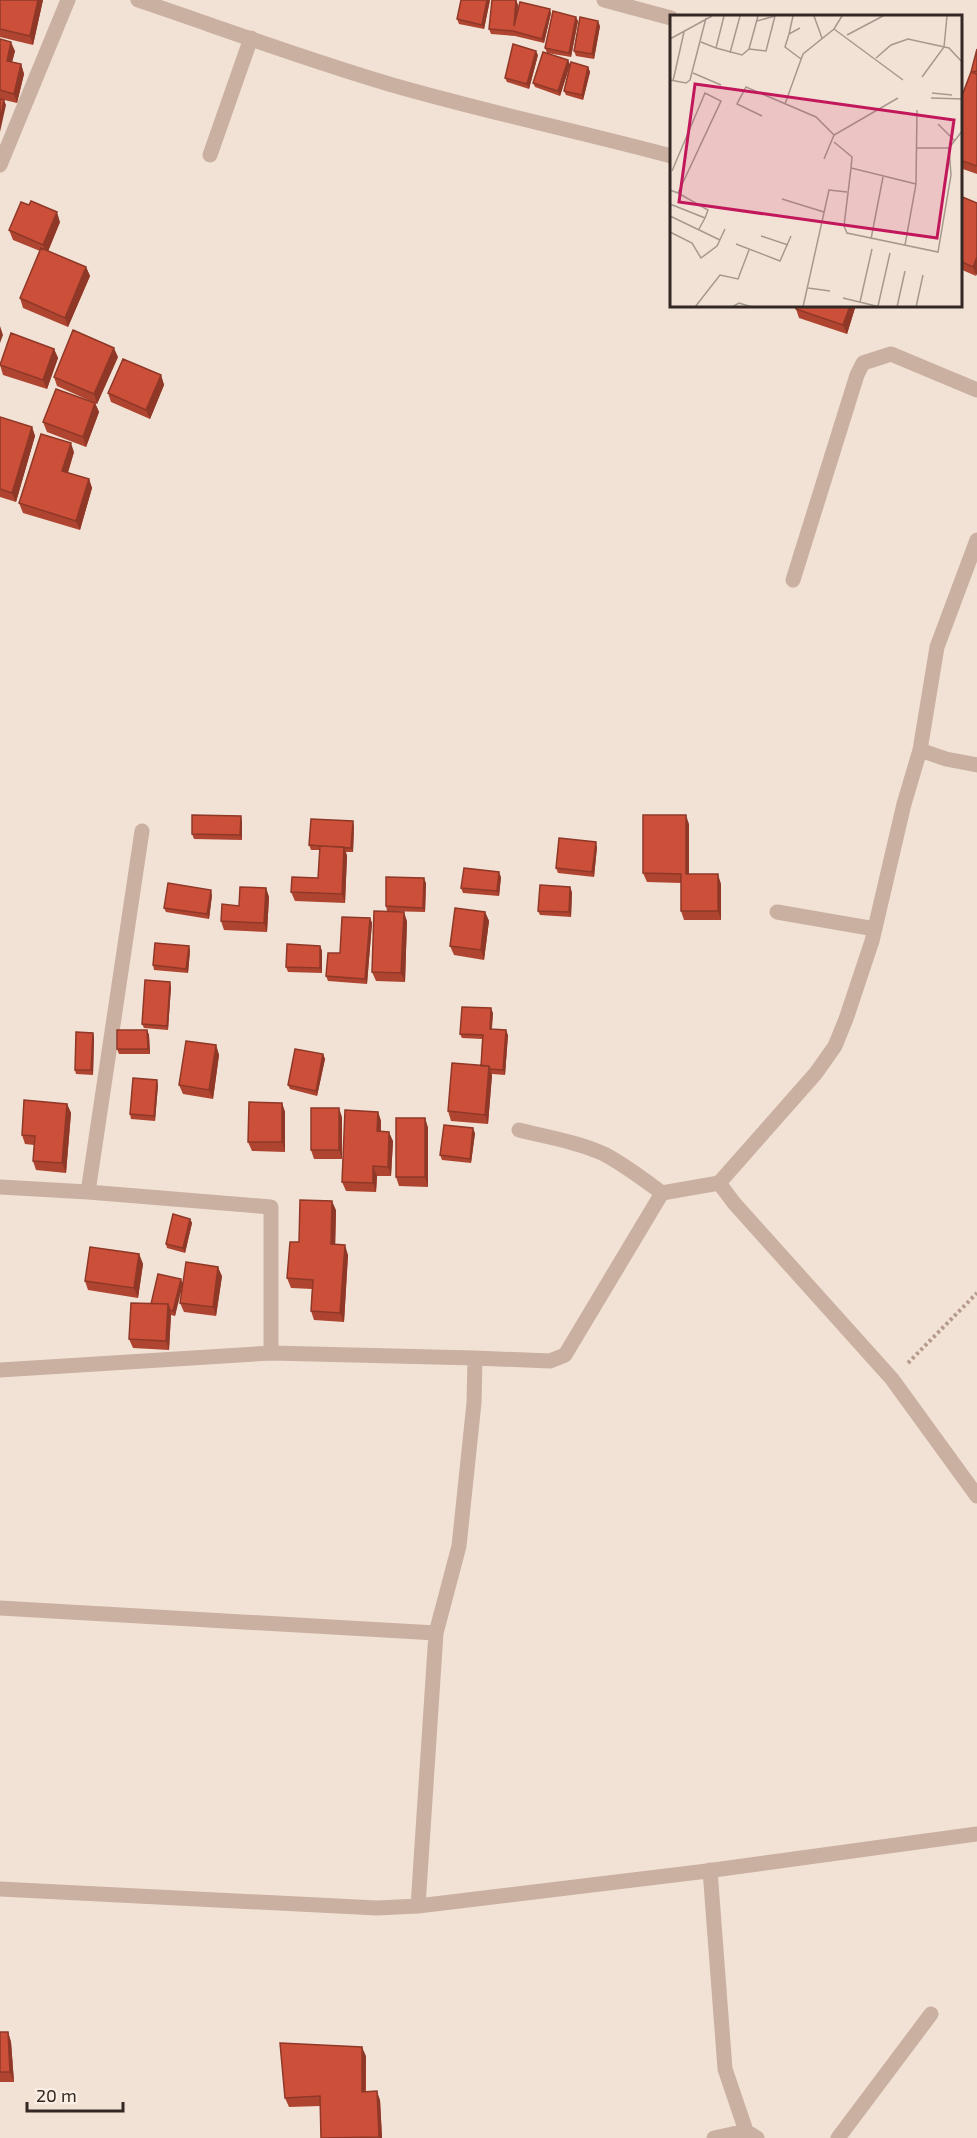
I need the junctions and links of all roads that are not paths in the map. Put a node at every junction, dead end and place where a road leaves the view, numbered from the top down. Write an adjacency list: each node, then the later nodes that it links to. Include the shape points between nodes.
1 (68, 0): 8 (street)
2 (138, 0): 5 (street)
3 (603, 0): 4 (street)
4 (670, 18)
5 (251, 38): 6 (street); 7 (street, via 501,115)
6 (210, 155)
7 (670, 156)
8 (0, 165)
9 (977, 390): 11 (street, via 891,354 863,363)
10 (977, 540): 12 (street, via 937,646)
11 (793, 580)
12 (920, 750): 13 (street); 16 (street)
13 (977, 765)
14 (142, 831): 20 (street)
15 (777, 912): 16 (street)
16 (875, 929): 18 (street, via 835,1046)
17 (519, 1130): 21 (street, via 602,1154)
18 (719, 1183): 21 (street); 25 (street, via 892,1379)
19 (0, 1187): 20 (street)
20 (88, 1192): 22 (street, via 271,1207)
21 (662, 1193): 23 (street, via 565,1355 550,1361)
22 (271, 1353): 23 (street); 24 (street)
23 (475, 1358): 27 (street, via 459,1546)
24 (0, 1370)
25 (977, 1496)
26 (0, 1608): 27 (street)
27 (436, 1633): 31 (street)
28 (977, 1834): 29 (street)
29 (710, 1870): 31 (street); 33 (street, via 725,2069)
30 (0, 1889): 31 (street, via 377,1908)
31 (418, 1906)
32 (931, 2014): 35 (street)
33 (751, 2135): 34 (street)
34 (714, 2138)
35 (838, 2138)

